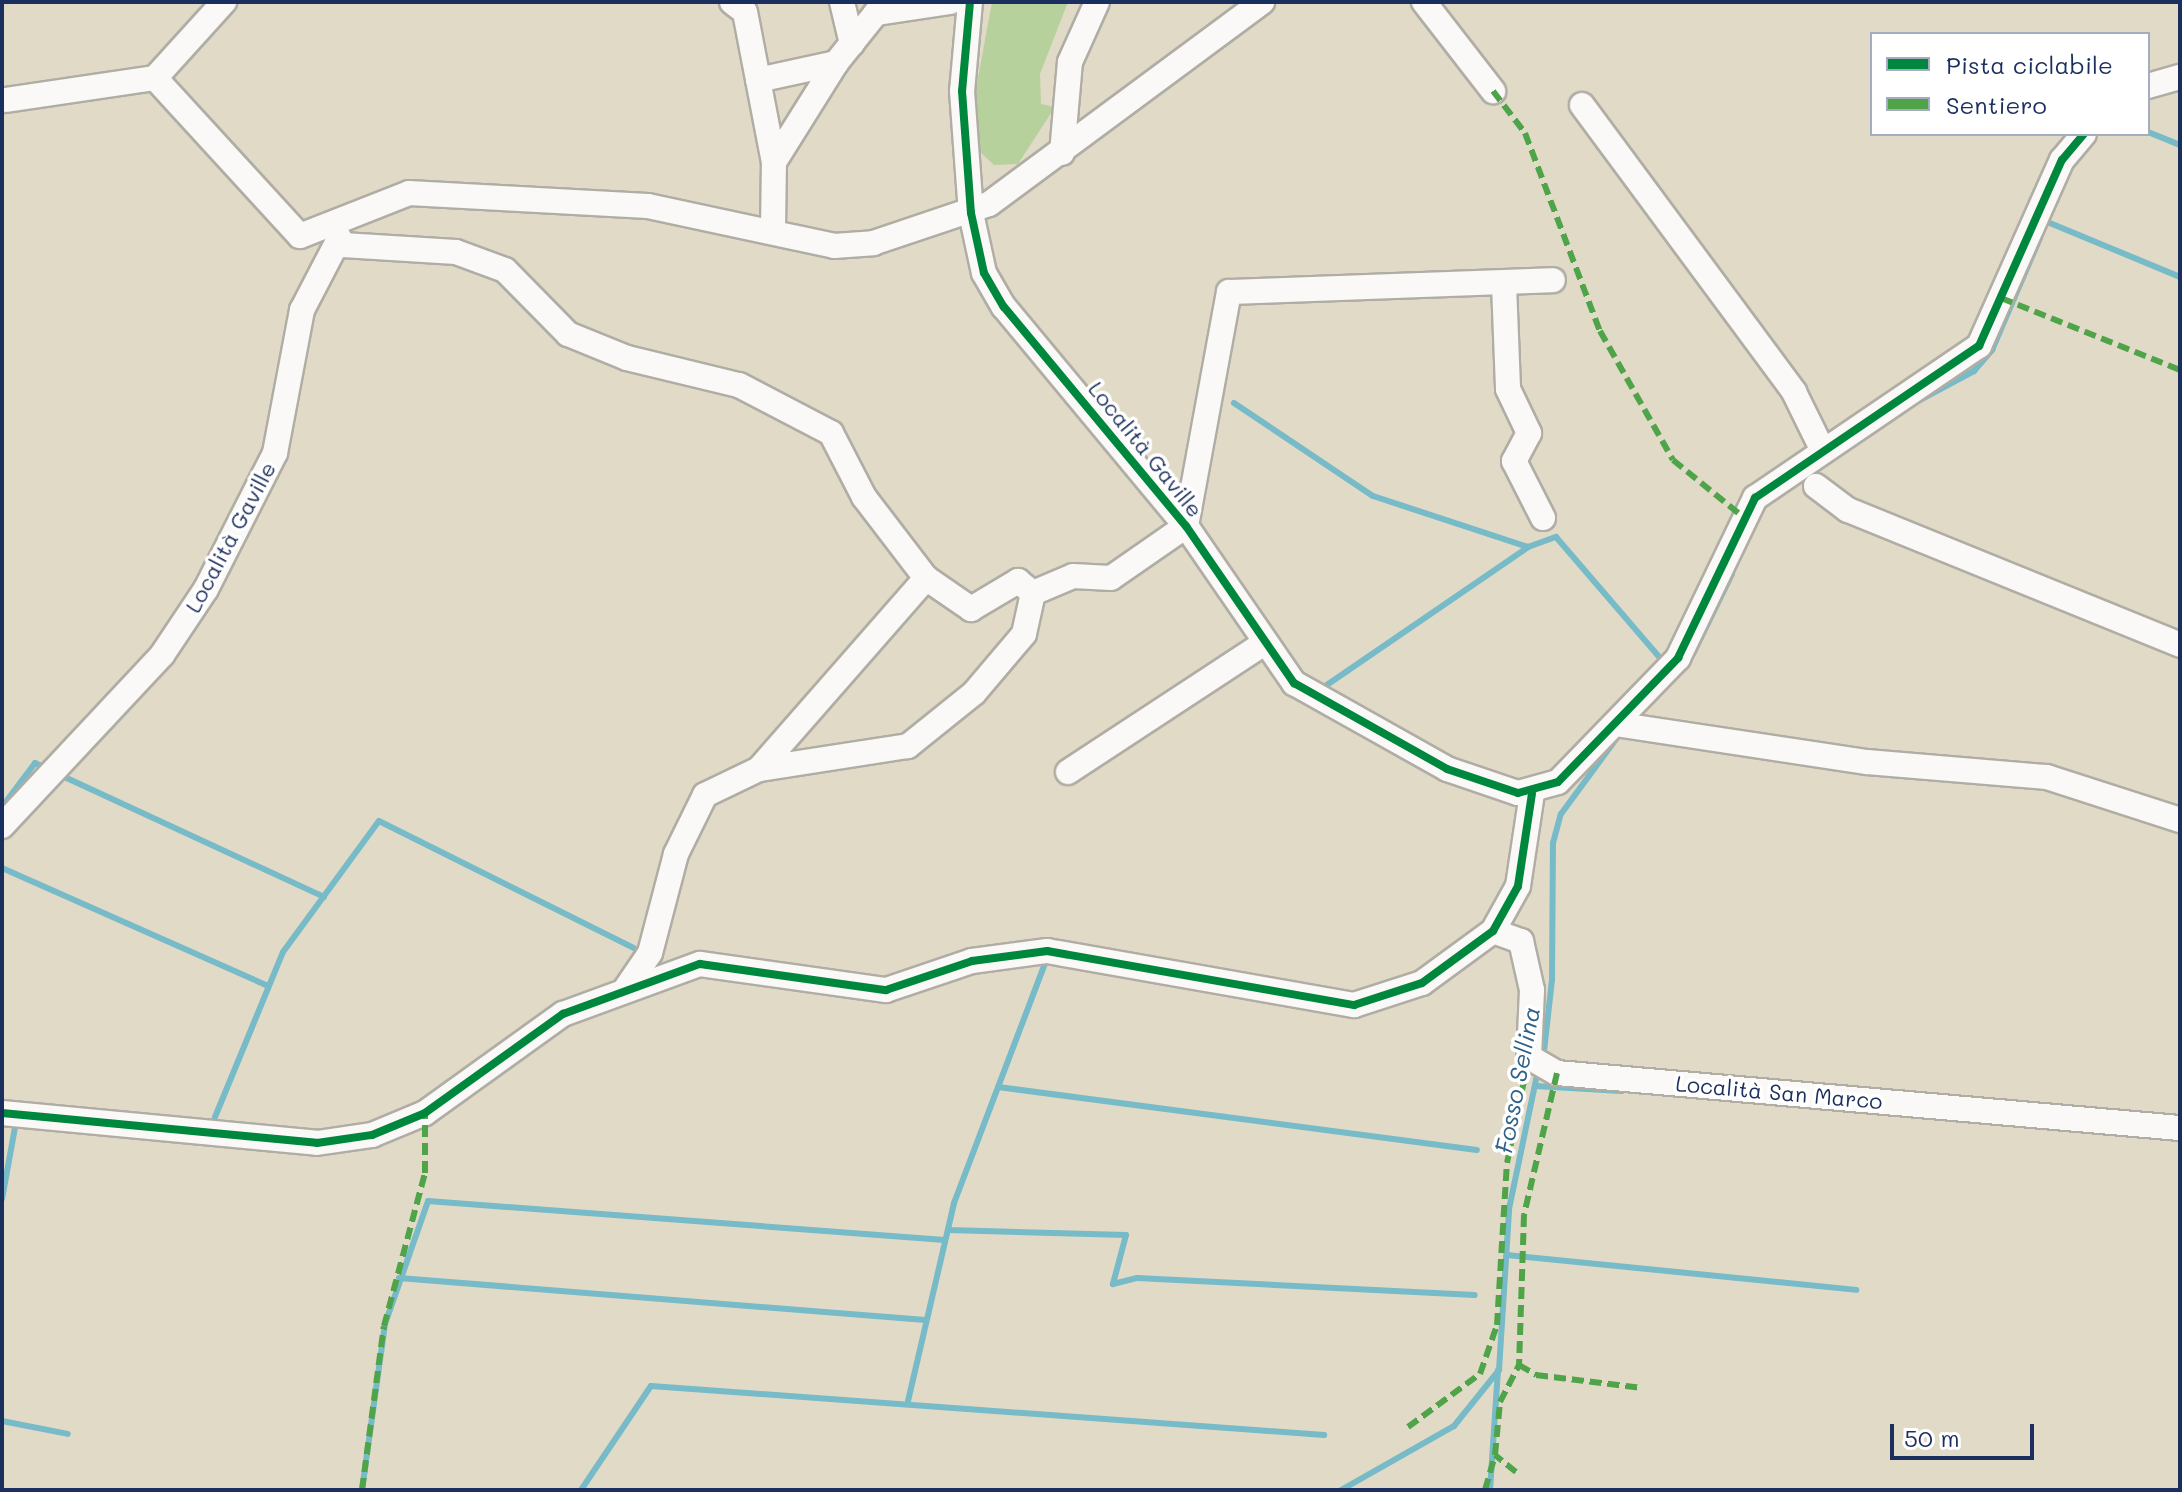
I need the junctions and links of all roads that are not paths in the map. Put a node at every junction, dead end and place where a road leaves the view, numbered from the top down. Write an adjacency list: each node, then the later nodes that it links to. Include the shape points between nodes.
1 (224, 2): 12 (street)
2 (732, 2): 13 (street, via 745,12)
3 (842, 2): 9 (street)
4 (950, 2): 9 (street, via 876,13)
5 (970, 2): 21 (street, Località Gaville, via 962,91)
6 (1097, 2): 19 (street, via 1070,62)
7 (1262, 2): 19 (street)
8 (1424, 2): 15 (street)
9 (852, 44): 10 (street)
10 (836, 63): 13 (street); 20 (street)
11 (2180, 77): 14 (street)
12 (155, 78): 16 (street); 23 (street, via 289,230 300,236)
13 (758, 80): 20 (street)
14 (2150, 85)
15 (1493, 91)
16 (6, 100)
17 (1582, 105): 26 (street, via 1794,392)
18 (2082, 136): 26 (street, via 2062,160 1979,346)
19 (1062, 153): 21 (street)
20 (774, 162): 22 (street)
21 (971, 213): 22 (street, via 873,243 834,246); 29 (street, Località Gaville, via 984,273 1004,307)
22 (773, 230): 23 (street, via 648,206 409,193 371,203)
23 (336, 232): 30 (street, Località Gaville, via 456,252 505,270 568,334 627,358 739,385 831,433 864,497); 39 (street, Località Gaville, via 302,310 275,453 206,589 162,655)
24 (1553, 280): 25 (street, Località Gaville)
25 (1504, 284): 28 (street, via 1508,389 1529,433 1514,461); 29 (street, Località Gaville, via 1229,292)
26 (1823, 451): 34 (street, via 1749,507 1687,644)
27 (1816, 486): 33 (street, via 1848,510)
28 (1543, 518)
29 (1186, 526): 31 (street, Località Gaville, via 1111,578 1073,576); 32 (street, Località Gaville)
30 (926, 578): 31 (street, Località Gaville, via 971,609 1018,581); 35 (street)
31 (1033, 593): 35 (street, via 1024,634 974,693 908,746)
32 (1263, 644): 36 (street); 37 (street, Località Gaville, via 1294,683 1339,714 1447,769)
33 (2180, 645)
34 (1615, 724): 37 (street, via 1558,782); 38 (street, via 1867,762 2047,777)
35 (759, 769): 41 (street, via 705,795 676,854 650,953)
36 (1068, 772)
37 (1532, 793): 40 (street, via 1518,886)
38 (2180, 820)
39 (2, 826)
40 (1493, 931): 41 (street, via 1422,983 1354,1005 1047,951 972,961 886,990 700,964); 43 (street, Località San Marco, via 1521,941 1532,978 1529,1057 1557,1073)
41 (626, 988): 42 (street, via 563,1014 425,1113 372,1135 317,1143)
42 (2, 1113)
43 (2180, 1128)

